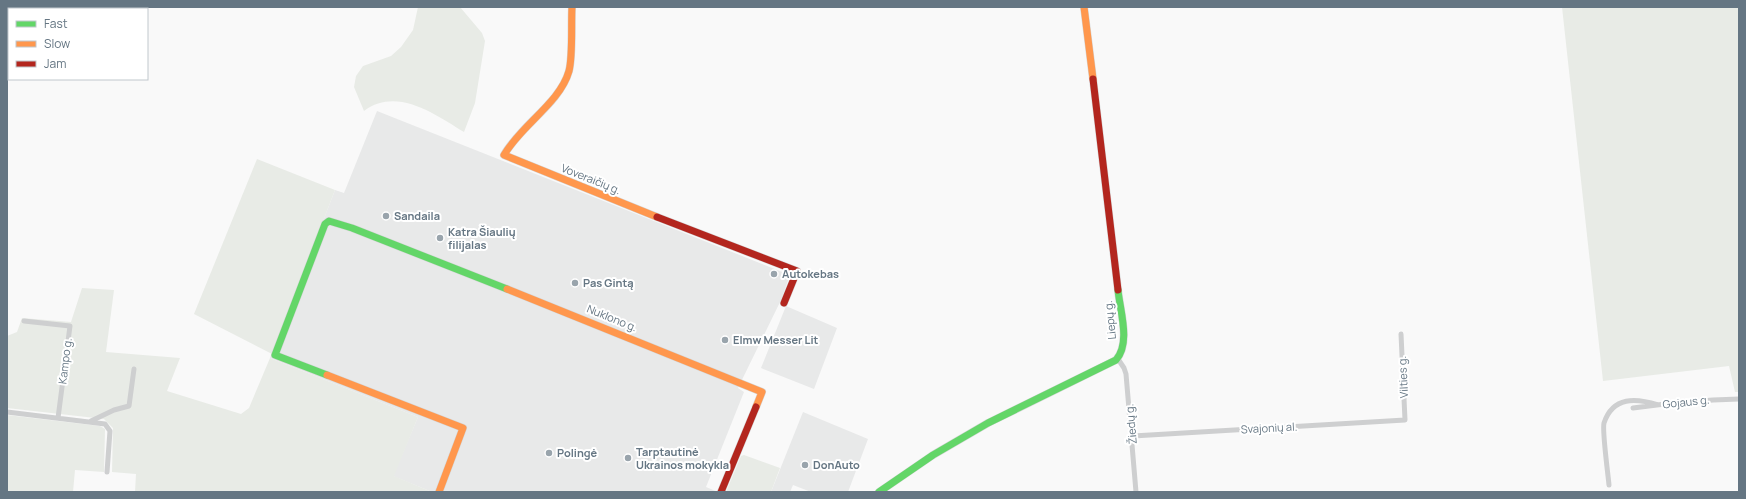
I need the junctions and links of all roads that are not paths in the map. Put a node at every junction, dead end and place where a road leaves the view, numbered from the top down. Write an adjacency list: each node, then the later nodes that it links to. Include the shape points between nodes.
1 (572, 7): 3 (street, Voveraičių g., via 567,78 513,138 504,155 797,271)
2 (1084, 7): 6 (street, Liepų g., via 1124,340)
3 (784, 303)
4 (24, 321): 12 (street, Kampo g., via 70,326)
5 (1401, 334): 13 (street, Vilties g.)
6 (1118, 359): 15 (street, Žiedų g., via 1126,374); 20 (street, via 988,424 934,455)
7 (134, 368): 14 (street, via 129,406 114,410)
8 (1739, 399): 9 (street, Gojaus g., via 1684,400 1670,405)
9 (1658, 405): 10 (street, Gojaus g.); 17 (street, via 1634,399 1619,403 1611,411 1604,424)
10 (1633, 408)
11 (7, 412): 12 (street)
12 (58, 418): 14 (street)
13 (1405, 420): 15 (street, Svajonių al.)
14 (91, 422): 16 (street, via 105,424 110,431)
15 (1133, 436): 21 (street, Žiedų g.)
16 (107, 472)
17 (1609, 485)
18 (439, 492): 19 (street, Nuklono g., via 463,428 275,355 325,224 329,221 620,333 762,392)
19 (721, 492)
20 (879, 492)
21 (1136, 492)

